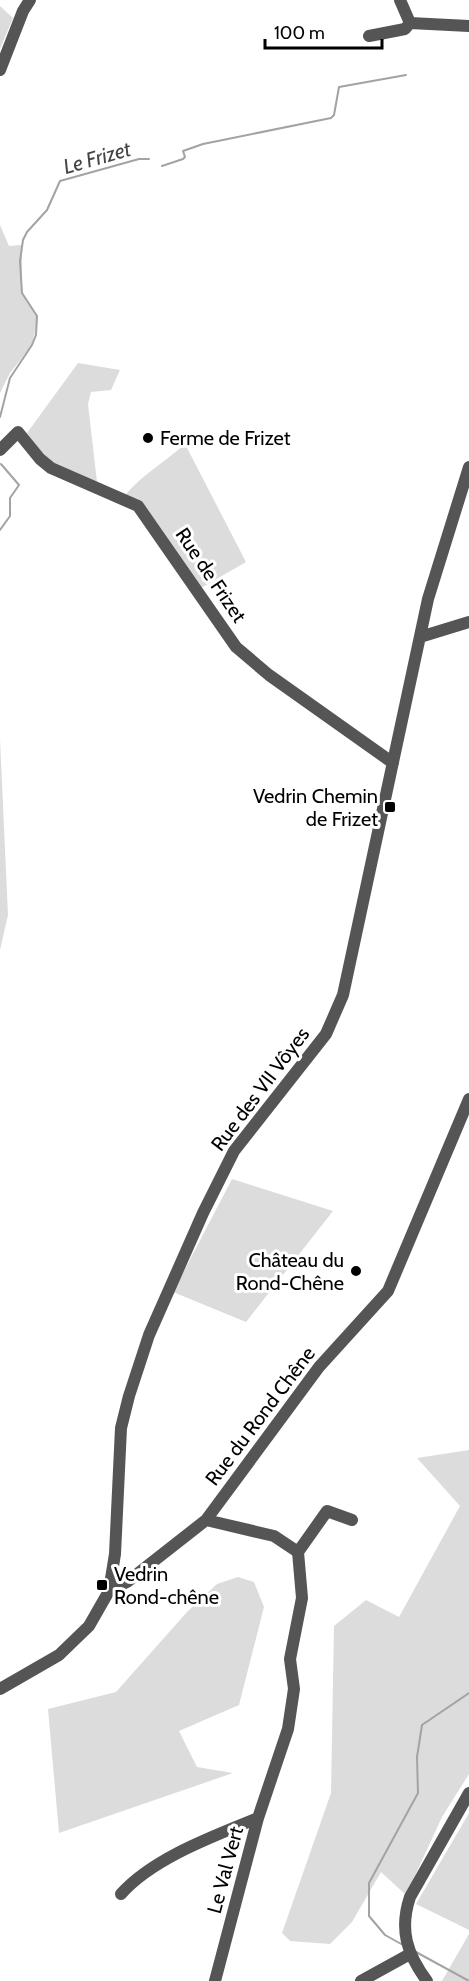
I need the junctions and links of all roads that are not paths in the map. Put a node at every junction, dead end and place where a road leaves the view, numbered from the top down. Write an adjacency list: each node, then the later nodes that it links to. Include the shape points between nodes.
1 (30, 0): 6 (street)
2 (400, 0): 3 (street)
3 (410, 23): 4 (street); 5 (street, via 405,29)
4 (467, 23)
5 (369, 36)
6 (0, 70)
7 (0, 450): 11 (street, Rue de Frizet, via 18,432 51,468 138,506 236,647)
8 (469, 467): 10 (street, Rue des VII Vôyes, via 432,582)
9 (469, 622): 10 (street)
10 (420, 637): 11 (street, Rue des VII Vôyes)
11 (393, 763): 16 (street, Rue des VII Vôyes, via 343,995 326,1034 234,1151 203,1213 139,1365 122,1428 115,1554)
12 (469, 1099): 13 (street, Rue du Rond Chêne, via 388,1291 319,1367)
13 (206, 1520): 15 (street, via 274,1536); 16 (street, Rue du Rond Chêne, via 127,1582)
14 (352, 1520): 15 (street, via 327,1510)
15 (298, 1552): 19 (street, via 302,1598 290,1659 294,1689 288,1729)
16 (109, 1591): 17 (street, Rue du Rond Chêne, via 89,1626 59,1655)
17 (0, 1689)
18 (469, 1793): 21 (street, via 410,1897 405,1912 405,1941)
19 (258, 1818): 20 (street, Le Val Vert, via 202,1841 133,1880); 22 (street, Le Val Vert)
20 (121, 1894)
21 (410, 1954): 23 (street); 24 (street)
22 (215, 1981)
23 (362, 1981)
24 (427, 1981)

